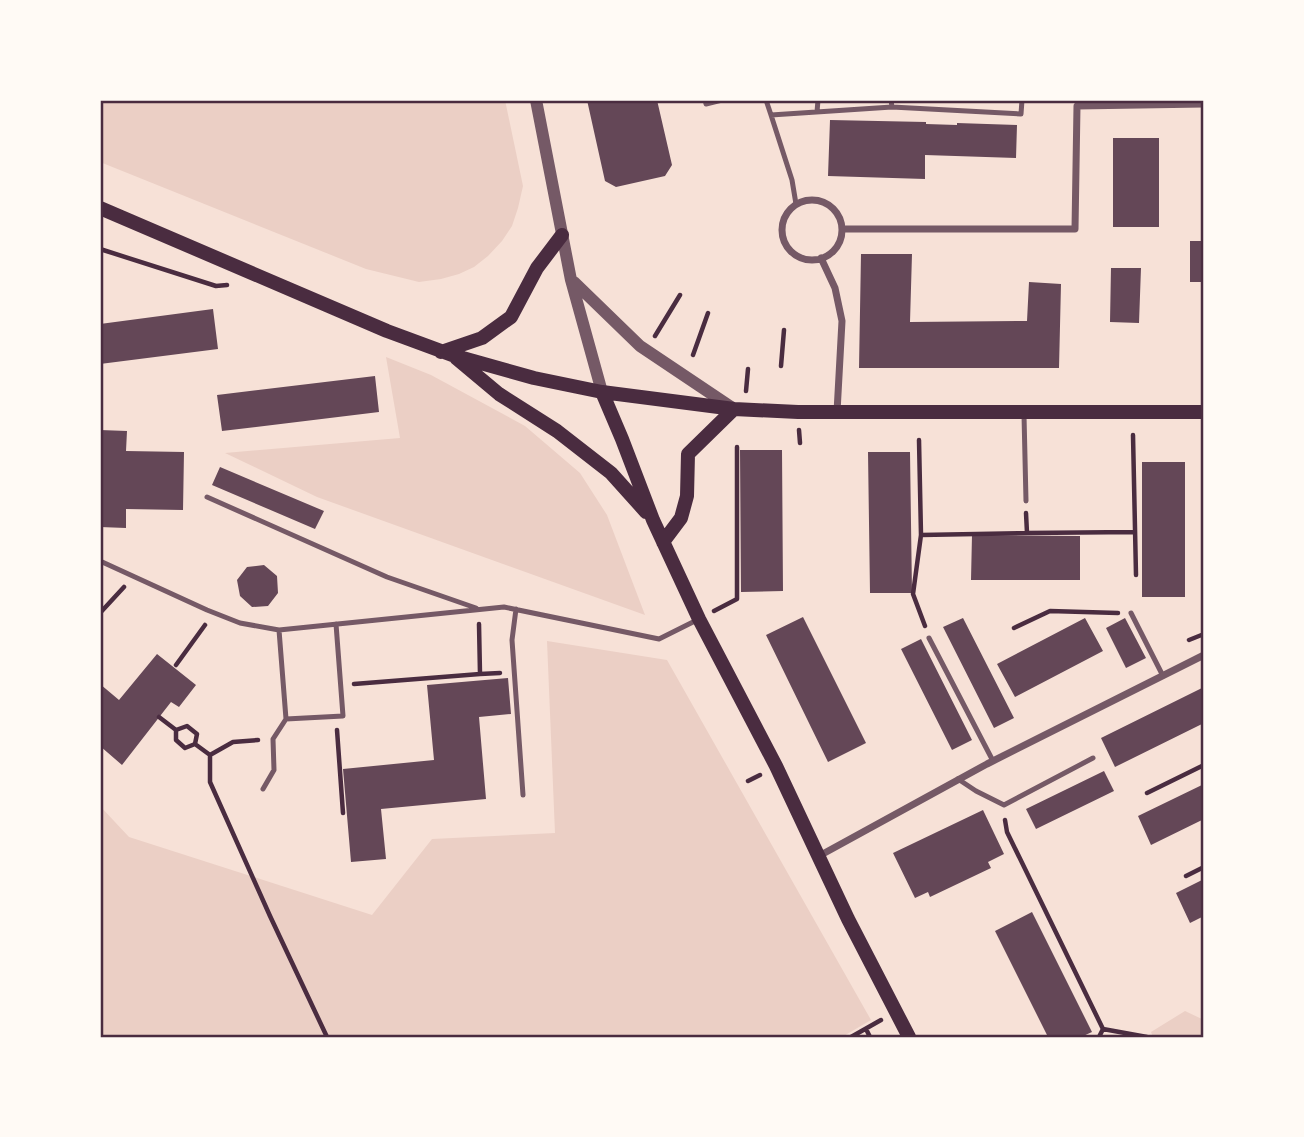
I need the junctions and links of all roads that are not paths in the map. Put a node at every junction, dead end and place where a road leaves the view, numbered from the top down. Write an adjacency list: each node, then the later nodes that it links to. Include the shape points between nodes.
1 (536, 100): 15 (street)
2 (705, 100): 3 (lane, via 706,104)
3 (722, 100)
4 (766, 100): 11 (lane)
5 (818, 100): 10 (lane)
6 (891, 100): 9 (lane)
7 (1022, 100): 9 (lane, via 1021,114)
8 (1204, 104): 14 (street, via 1077,106 1074,229)
9 (892, 107): 10 (lane)
10 (817, 112): 11 (lane)
11 (771, 115): 12 (lane)
12 (796, 204): 14 (street, via 806,200 827,203); 16 (street, via 782,228 787,246 802,258)
13 (100, 208): 18 (main road)
14 (842, 229): 16 (street, via 836,247)
15 (562, 235): 17 (street); 18 (main road, via 537,268 511,317 482,338)
16 (821, 258): 21 (street, via 835,288 842,321)
17 (571, 279): 19 (street); 20 (street, via 640,346)
18 (447, 354): 19 (main road); 26 (main road, via 611,473)
19 (602, 392): 20 (main road); 26 (main road)
20 (734, 409): 21 (main road); 27 (main road, via 688,454 687,496 681,518)
21 (837, 412): 22 (main road)
22 (1024, 412): 23 (main road); 25 (lane)
23 (1204, 412)
24 (206, 498): 29 (lane, via 387,577)
25 (1026, 501)
26 (653, 520): 27 (main road)
27 (663, 542): 32 (main road)
28 (100, 561): 34 (lane, via 240,624)
29 (479, 609): 30 (lane); 33 (lane)
30 (516, 609): 32 (lane, via 659,639); 43 (lane, via 512,640)
31 (1131, 613): 37 (lane)
32 (699, 618): 44 (main road)
33 (336, 624): 34 (lane); 38 (lane, via 343,716)
34 (279, 630): 38 (lane)
35 (929, 638): 40 (lane)
36 (1204, 655): 37 (street)
37 (1163, 676): 40 (street)
38 (286, 719): 42 (lane, via 273,739 274,770)
39 (1093, 758): 41 (lane, via 1004,805)
40 (993, 761): 41 (street)
41 (958, 779): 44 (street)
42 (263, 789)
43 (523, 795)
44 (819, 856): 45 (main road)
45 (909, 1037)

